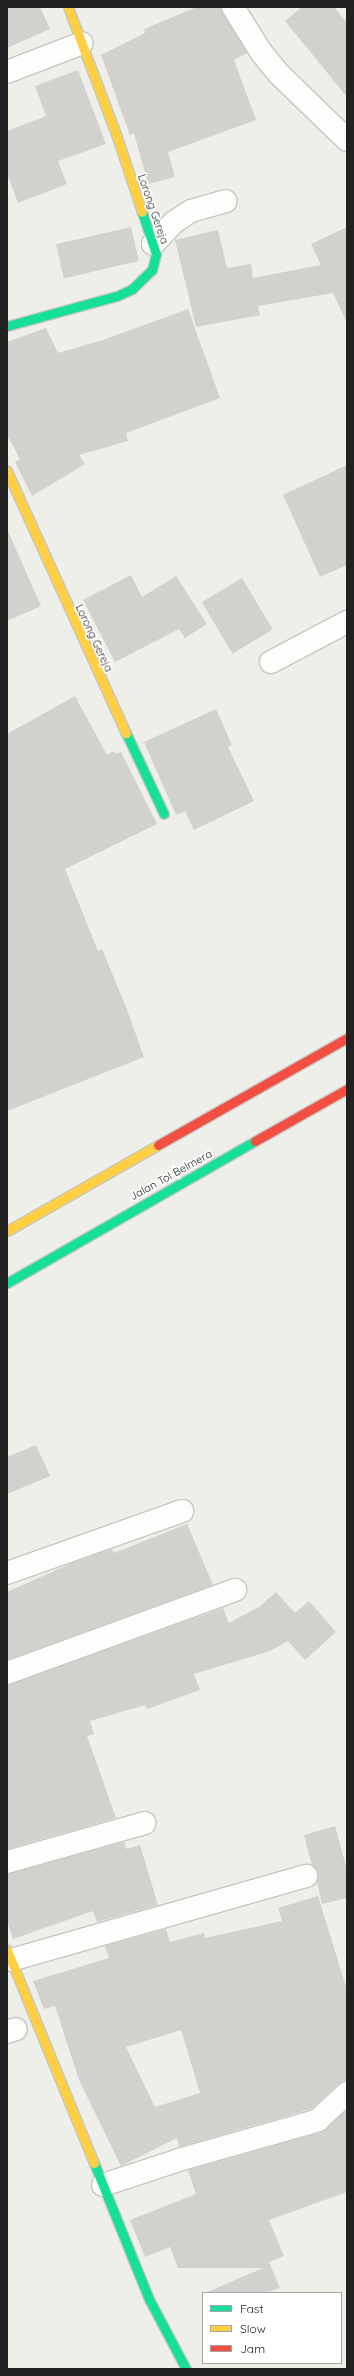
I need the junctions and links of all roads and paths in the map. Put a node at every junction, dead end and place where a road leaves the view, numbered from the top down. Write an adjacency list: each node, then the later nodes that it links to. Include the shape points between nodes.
1 (68, 7): 3 (main road, Lorong Gereja)
2 (233, 7): 5 (street, via 261,52 279,74)
3 (82, 43): 4 (street); 7 (main road, Lorong Gereja)
4 (7, 72)
5 (347, 140)
6 (226, 202): 7 (street, via 191,211 174,222)
7 (153, 244): 8 (main road, Lorong Gereja, via 156,254 152,270 132,289 117,296)
8 (7, 326)
9 (7, 471): 12 (main road, Lorong Gereja, via 58,588)
10 (347, 622): 11 (street)
11 (270, 662)
12 (164, 814)
13 (347, 1038): 15 (main road)
14 (347, 1089): 16 (main road, Jalan Tol Belmera)
15 (7, 1231)
16 (7, 1283)
17 (182, 1511): 18 (street)
18 (7, 1573)
19 (235, 1590): 20 (street)
20 (7, 1672)
21 (145, 1823): 22 (street)
22 (7, 1862)
23 (306, 1876): 24 (street)
24 (9, 1955): 26 (main road)
25 (347, 2093): 26 (street, via 318,2120 182,2159)
26 (103, 2185): 27 (main road, via 149,2299)
27 (186, 2369)

